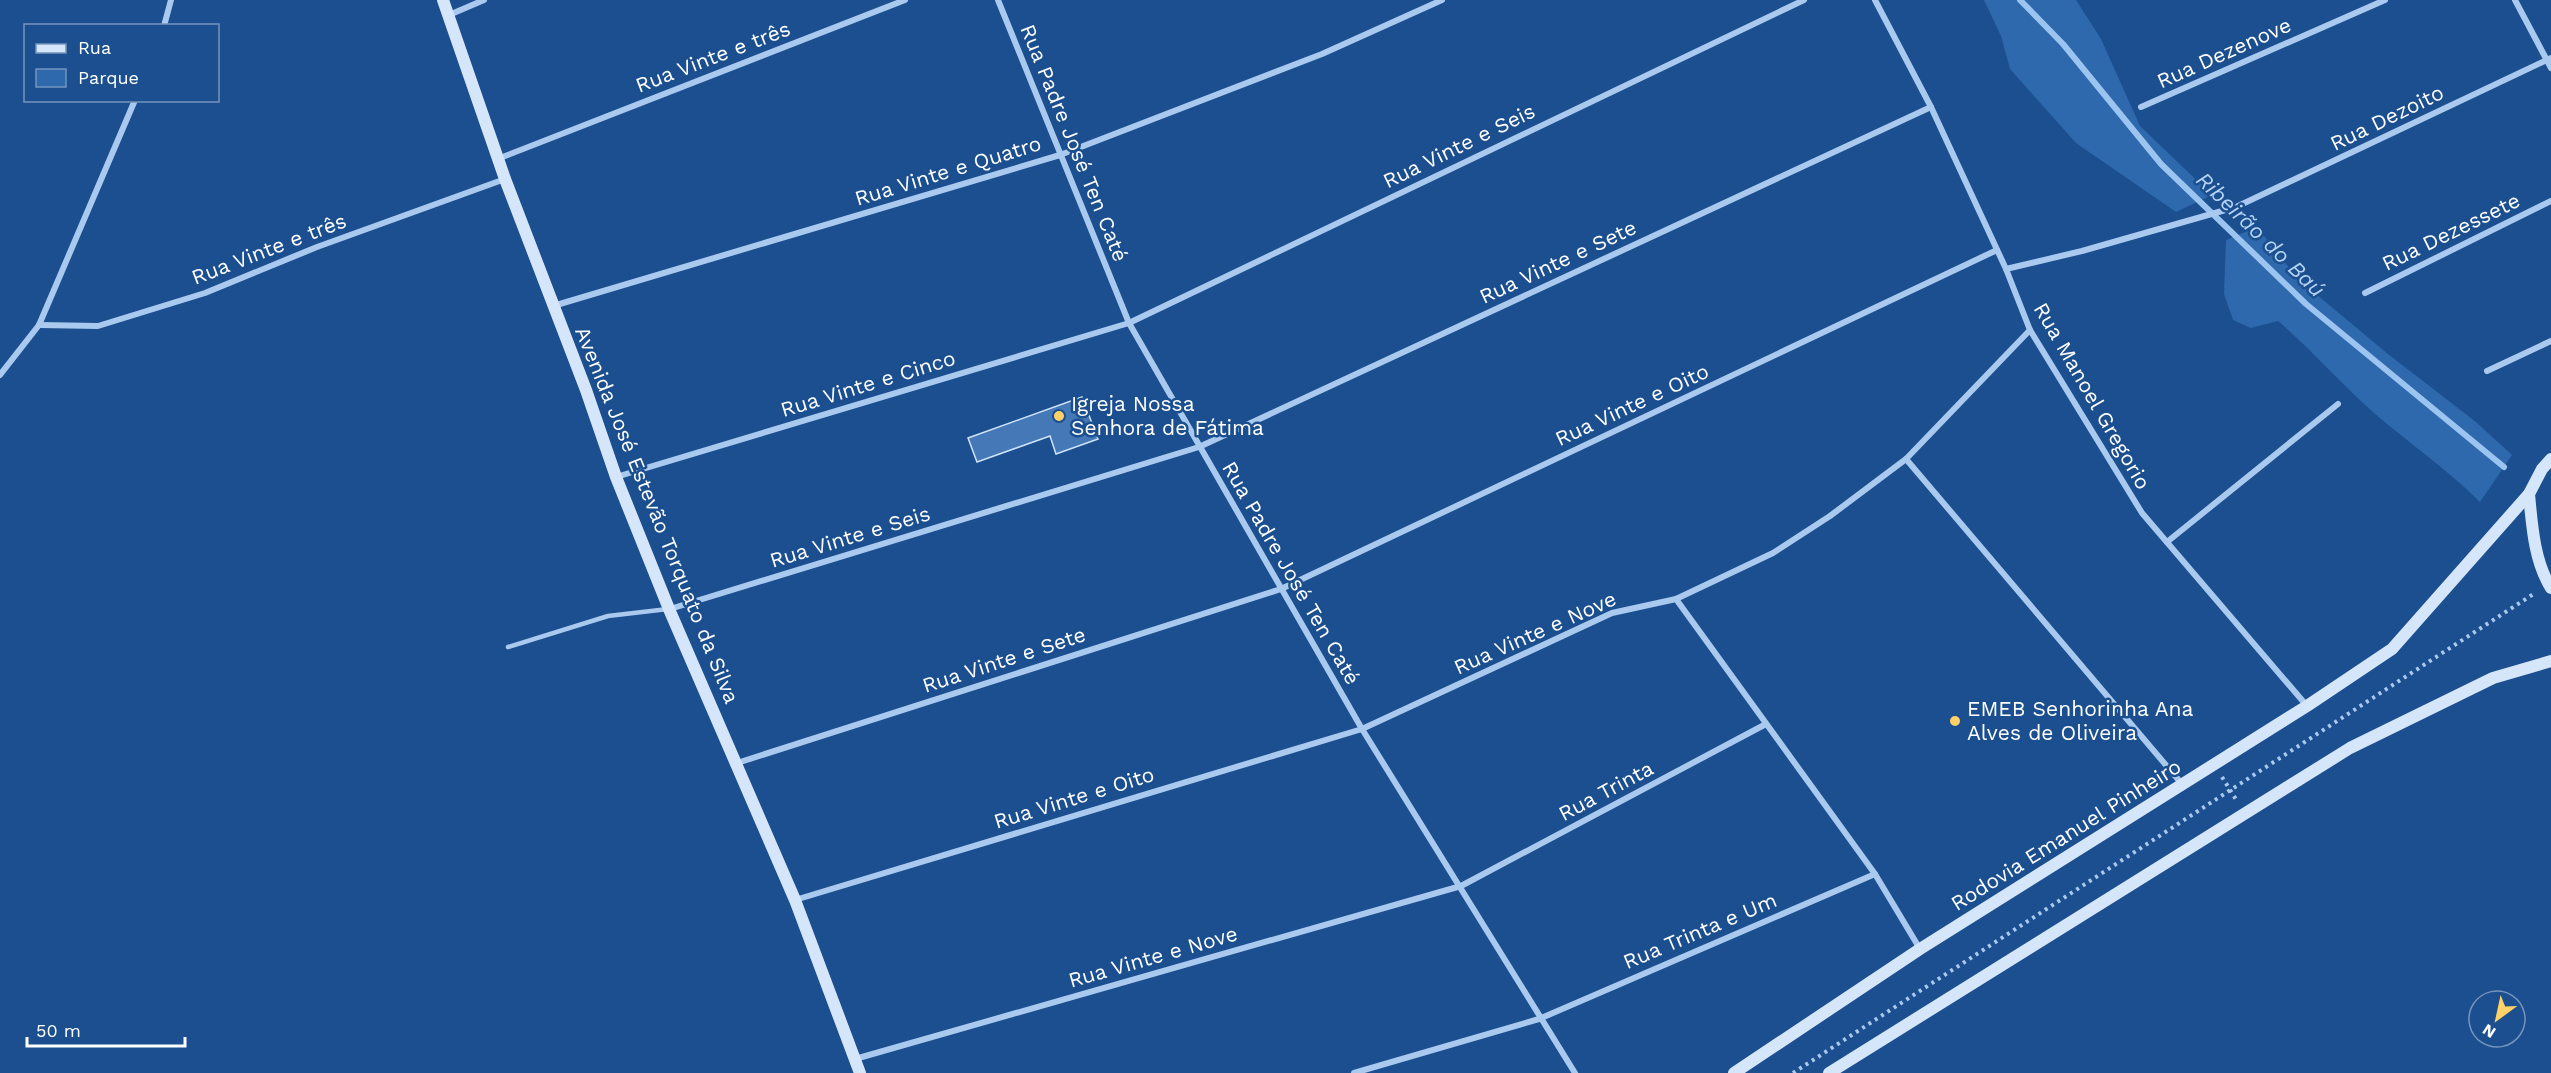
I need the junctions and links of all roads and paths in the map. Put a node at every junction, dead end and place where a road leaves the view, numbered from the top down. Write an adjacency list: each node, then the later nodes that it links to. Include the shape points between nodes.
1 (171, 0): 12 (street)
2 (443, 0): 11 (main road, Avenida José Estevão Torquato da Silva)
3 (484, 0): 11 (street)
4 (905, 0): 19 (street, Rua Vinte e três)
5 (998, 0): 18 (street, Rua Padre José Ten Caté)
6 (1442, 0): 18 (street, Rua Vinte e Quatro, via 1322,54)
7 (1804, 0): 26 (street, Rua Vinte e Seis)
8 (1875, 0): 16 (street, Rua Manoel Gregorio)
9 (2385, 0): 17 (street, Rua Dezenove)
10 (2516, 0): 13 (street)
11 (449, 15): 19 (main road, Avenida José Estevão Torquato da Silva)
12 (165, 24)
13 (2549, 59): 14 (street); 23 (street, Rua Dezoito, via 2236,207)
14 (2551, 68)
15 (134, 102): 27 (street)
16 (1931, 107): 22 (street, Rua Manoel Gregorio); 33 (street, Rua Vinte e Sete)
17 (2141, 107)
18 (1060, 155): 25 (street, Rua Vinte e Quatro); 26 (street, Rua Padre José Ten Caté)
19 (500, 159): 20 (main road, Avenida José Estevão Torquato da Silva)
20 (506, 179): 25 (main road, Avenida José Estevão Torquato da Silva); 27 (street, Rua Vinte e três, via 317,247 205,293 98,326)
21 (2551, 201): 24 (street, Rua Dezessete)
22 (1997, 250): 23 (street, Rua Manoel Gregorio); 40 (street, Rua Vinte e Oito)
23 (2006, 269): 28 (street, Rua Manoel Gregorio)
24 (2365, 293)
25 (553, 306): 36 (main road, Avenida José Estevão Torquato da Silva)
26 (1129, 323): 33 (street, Rua Padre José Ten Caté); 36 (street, Rua Vinte e Cinco)
27 (39, 325): 31 (street)
28 (2030, 330): 34 (street, Rua Vinte e Nove); 38 (street, Rua Manoel Gregorio, via 2142,513)
29 (2551, 341): 30 (street)
30 (2487, 371)
31 (0, 375)
32 (2338, 404): 38 (street)
33 (1199, 447): 40 (street, Rua Padre José Ten Caté); 42 (street, Rua Vinte e Seis)
34 (1906, 459): 41 (street, Rua Vinte e Nove, via 1773,553); 50 (street)
35 (2551, 459): 37 (main road, Rodovia Emanuel Pinheiro)
36 (616, 477): 42 (main road, Avenida José Estevão Torquato da Silva)
37 (2529, 494): 39 (main road, via 2534,538); 45 (main road, Rodovia Emanuel Pinheiro, via 2392,650)
38 (2167, 542): 45 (street, Rua Manoel Gregorio)
39 (2550, 586): 51 (path)
40 (1281, 589): 47 (street, Rua Padre José Ten Caté); 48 (street, Rua Vinte e Sete)
41 (1676, 599): 46 (street); 47 (street, Rua Vinte e Nove, via 1612,613)
42 (669, 609): 43 (lane, Rua Vinte e Seis, via 608,616); 48 (main road, Avenida José Estevão Torquato da Silva)
43 (508, 648)
44 (2551, 661): 52 (main road, via 2493,678 2350,748)
45 (2307, 706): 49 (main road, Rodovia Emanuel Pinheiro)
46 (1766, 724): 53 (street); 54 (street, Rua Trinta)
47 (1362, 729): 54 (street, Rua Padre José Ten Caté); 55 (street, Rua Vinte e Oito)
48 (737, 763): 55 (main road, Avenida José Estevão Torquato da Silva)
49 (2214, 764): 50 (main road, Rodovia Emanuel Pinheiro); 51 (path)
50 (2182, 784): 56 (main road, Rodovia Emanuel Pinheiro)
51 (2230, 790): 52 (path); 63 (path)
52 (2245, 814): 64 (main road)
53 (1875, 874): 56 (street); 57 (street, Rua Trinta e Um)
54 (1461, 886): 57 (street, Rua Padre José Ten Caté); 58 (street, Rua Vinte e Nove)
55 (795, 900): 58 (main road, Avenida José Estevão Torquato da Silva)
56 (1920, 949): 62 (main road, Rodovia Emanuel Pinheiro)
57 (1539, 1019): 60 (street); 61 (street, Rua Padre José Ten Caté)
58 (854, 1060): 59 (main road, Avenida José Estevão Torquato da Silva)
59 (860, 1073)
60 (1354, 1073)
61 (1575, 1073)
62 (1734, 1073)
63 (1792, 1073)
64 (1830, 1073)

